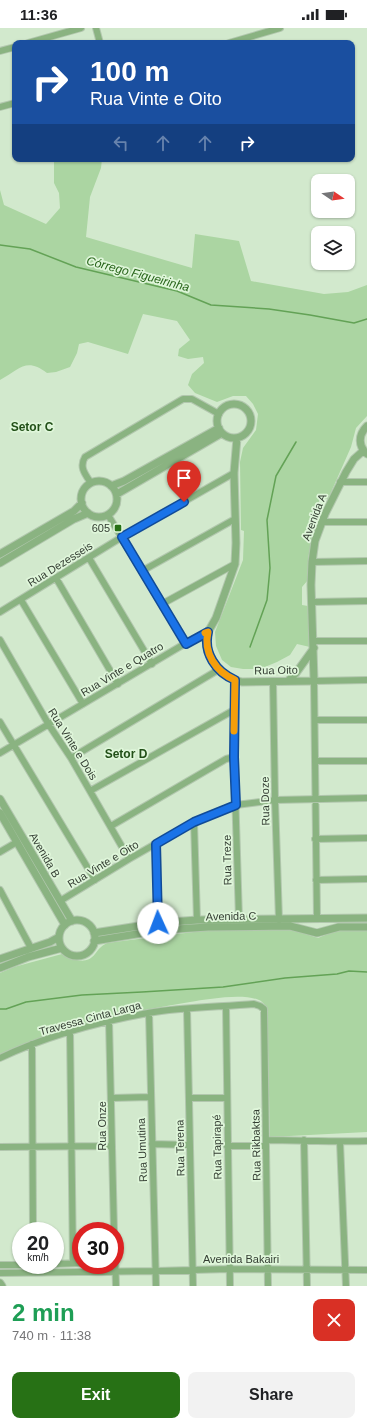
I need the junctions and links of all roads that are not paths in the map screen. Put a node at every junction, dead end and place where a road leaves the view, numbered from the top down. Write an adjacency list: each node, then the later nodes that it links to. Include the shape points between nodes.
1 (80, 28): 4 (street)
2 (96, 28): 5 (street)
3 (280, 28): 6 (street)
4 (38, 40)
5 (99, 40)
6 (240, 40)
7 (12, 48): 8 (street)
8 (0, 51)
9 (12, 104): 10 (street)
10 (0, 107)
11 (219, 414): 13 (street, via 218,423); 14 (street, via 222,409 233,404 248,411 251,416 250,428 243,436); 19 (street, via 192,399 183,399 85,457 82,469)
12 (367, 426): 15 (street, Avenida A, via 360,440)
13 (221, 430): 14 (street, via 227,437); 20 (street); 21 (street)
14 (237, 438): 16 (street)
15 (365, 452): 17 (street, Avenida A, via 354,459)
16 (234, 473): 25 (street); 28 (street, Rua Dezesseis)
17 (340, 482): 18 (street); 26 (street, Avenida A)
18 (367, 482)
19 (91, 484): 20 (street, via 100,481); 22 (street, via 83,492)
20 (111, 486): 21 (street)
21 (117, 494): 24 (street, via 116,506)
22 (82, 504): 23 (street); 29 (street)
23 (88, 513): 24 (street, via 98,517); 33 (street)
24 (108, 515): 28 (street)
25 (235, 519): 34 (street); 35 (street)
26 (321, 522): 27 (street); 32 (street, Avenida A)
27 (367, 522)
28 (122, 537): 30 (street, Rua Dezesseis); 35 (street)
29 (0, 554)
30 (89, 558): 36 (street, Rua Dezesseis); 47 (street)
31 (367, 561): 32 (street)
32 (312, 562): 39 (street, Avenida A)
33 (0, 563)
34 (235, 564): 40 (street); 42 (street, via 216,618)
35 (142, 571): 40 (street)
36 (56, 578): 37 (street, Rua Dezesseis); 54 (street)
37 (21, 600): 41 (street, Rua Dezesseis); 55 (street)
38 (367, 601): 39 (street)
39 (312, 602): 46 (street, Avenida A)
40 (162, 604): 45 (street)
41 (0, 612)
42 (208, 632): 45 (street, Rua Vinte e Quatro); 48 (street, via 206,644)
43 (0, 640): 60 (street, Rua Vinte e Dois)
44 (367, 641): 46 (street)
45 (186, 644): 47 (street, Rua Vinte e Quatro)
46 (314, 645): 52 (street); 53 (street, Avenida A)
47 (152, 664): 54 (street, Rua Vinte e Quatro)
48 (218, 670): 49 (street, Rua Oito); 64 (street)
49 (235, 680): 51 (street, Rua Oito); 56 (street, Rua Treze)
50 (367, 680): 53 (street, Rua Oito)
51 (273, 681): 52 (street, Rua Oito); 71 (street, Rua Doze)
52 (288, 681): 53 (street, Rua Oito)
53 (314, 681): 57 (street)
54 (118, 684): 55 (street, Rua Vinte e Quatro)
55 (83, 704): 60 (street, Rua Vinte e Quatro)
56 (234, 710): 63 (street, Rua Treze); 67 (street)
57 (315, 720): 58 (street); 66 (street)
58 (367, 720)
59 (0, 722): 61 (street)
60 (48, 725): 61 (street, Rua Vinte e Quatro); 64 (street, Rua Vinte e Dois)
61 (13, 745): 62 (street, Rua Vinte e Quatro); 83 (street)
62 (0, 753)
63 (234, 757): 72 (street, Rua Treze); 75 (street, via 226,759)
64 (70, 758): 67 (street, Rua Vinte e Dois)
65 (367, 760): 66 (street)
66 (315, 761): 70 (street)
67 (90, 791): 75 (street, Rua Vinte e Dois)
68 (367, 798): 70 (street)
69 (0, 799): 86 (street, Avenida B)
70 (316, 799): 71 (street, Rua Vinte e Oito); 77 (street)
71 (275, 800): 72 (street, Rua Vinte e Oito); 91 (street, Rua Doze)
72 (236, 805): 74 (street, Rua Vinte e Oito); 89 (street, Rua Treze)
73 (0, 813): 78 (street, Avenida B)
74 (194, 822): 79 (street, Rua Vinte e Oito); 90 (street)
75 (111, 826): 81 (street, Rua Vinte e Dois)
76 (367, 838): 77 (street)
77 (315, 839): 84 (street)
78 (17, 842): 80 (street); 94 (street, Avenida B)
79 (156, 844): 81 (street, Rua Vinte e Oito); 93 (street)
80 (0, 852)
81 (129, 859): 83 (street, Rua Vinte e Oito)
82 (367, 879): 84 (street)
83 (95, 880): 86 (street, Rua Vinte e Oito)
84 (316, 880): 87 (street)
85 (0, 890): 101 (street)
86 (60, 901): 92 (street, Avenida B)
87 (317, 918): 88 (street, Avenida C); 91 (street, Avenida C); 96 (street, via 327,922); 97 (street, via 307,921)
88 (367, 918)
89 (239, 919): 90 (street, Avenida C); 91 (street, Avenida C)
90 (197, 920): 93 (street, Avenida C)
91 (279, 920)
92 (72, 921): 94 (street); 98 (street, via 87,923)
93 (158, 923): 98 (street, Avenida C)
94 (65, 925): 99 (street)
95 (367, 927): 96 (street, Avenida C, via 339,927)
96 (327, 930): 97 (street, Avenida C, via 317,933)
97 (309, 931): 100 (street, Avenida C, via 290,926 208,927 160,930)
98 (94, 933): 100 (street)
99 (59, 937): 101 (street); 102 (street)
100 (94, 941): 102 (street, via 91,949 82,955 71,955)
101 (31, 948): 103 (street)
102 (62, 948): 104 (street)
103 (0, 959)
104 (0, 968)
105 (260, 1006): 106 (street, Travessa Cinta Larga, via 254,1004); 120 (street, Rua Rikbaktsa, via 264,1009 265,1016)
106 (226, 1007): 107 (street, Travessa Cinta Larga); 116 (street, Rua Tapirapé)
107 (188, 1009): 108 (street, Travessa Cinta Larga); 115 (street, Rua Terena)
108 (149, 1013): 109 (street, Travessa Cinta Larga); 113 (street, Rua Umutina)
109 (109, 1021): 110 (street, Travessa Cinta Larga); 114 (street, Rua Onze)
110 (70, 1032): 111 (street, Travessa Cinta Larga); 127 (street)
111 (32, 1044): 112 (street, Travessa Cinta Larga); 126 (street)
112 (0, 1058)
113 (150, 1097): 114 (street); 121 (street, Rua Umutina)
114 (112, 1098): 123 (street, Rua Onze)
115 (189, 1098): 116 (street); 122 (street, Rua Terena)
116 (226, 1098): 124 (street, Rua Tapirapé)
117 (304, 1140): 119 (street); 120 (street); 136 (street)
118 (367, 1141): 119 (street)
119 (340, 1142): 137 (street)
120 (266, 1143): 124 (street); 134 (street, Rua Rikbaktsa)
121 (152, 1144): 122 (street); 141 (street, Rua Umutina)
122 (190, 1145): 135 (street, Rua Terena)
123 (112, 1146): 127 (street); 130 (street, Rua Onze)
124 (227, 1146): 133 (street, Rua Tapirapé)
125 (0, 1147): 126 (street)
126 (32, 1147): 127 (street); 128 (street)
127 (72, 1147): 129 (street)
128 (33, 1222)
129 (73, 1222)
130 (114, 1222)
131 (12, 1264): 132 (street)
132 (0, 1265)
133 (229, 1269): 134 (street, Avenida Bakairi); 135 (street, Avenida Bakairi); 149 (street, Rua Tapirapé)
134 (268, 1269): 136 (street, Avenida Bakairi); 150 (street, Rua Rikbaktsa)
135 (192, 1270): 141 (street, Avenida Bakairi); 148 (street, Rua Terena)
136 (307, 1270): 137 (street, Avenida Bakairi); 151 (street)
137 (346, 1270): 138 (street, Avenida Bakairi); 152 (street)
138 (367, 1270)
139 (72, 1272): 142 (street, Avenida Bakairi)
140 (124, 1272): 141 (street, Avenida Bakairi)
141 (156, 1272): 147 (street, Rua Umutina)
142 (0, 1273)
143 (115, 1274): 146 (street)
144 (0, 1282): 145 (street)
145 (2, 1286)
146 (116, 1286)
147 (156, 1286)
148 (193, 1286)
149 (230, 1286)
150 (268, 1286)
151 (307, 1286)
152 (346, 1286)

